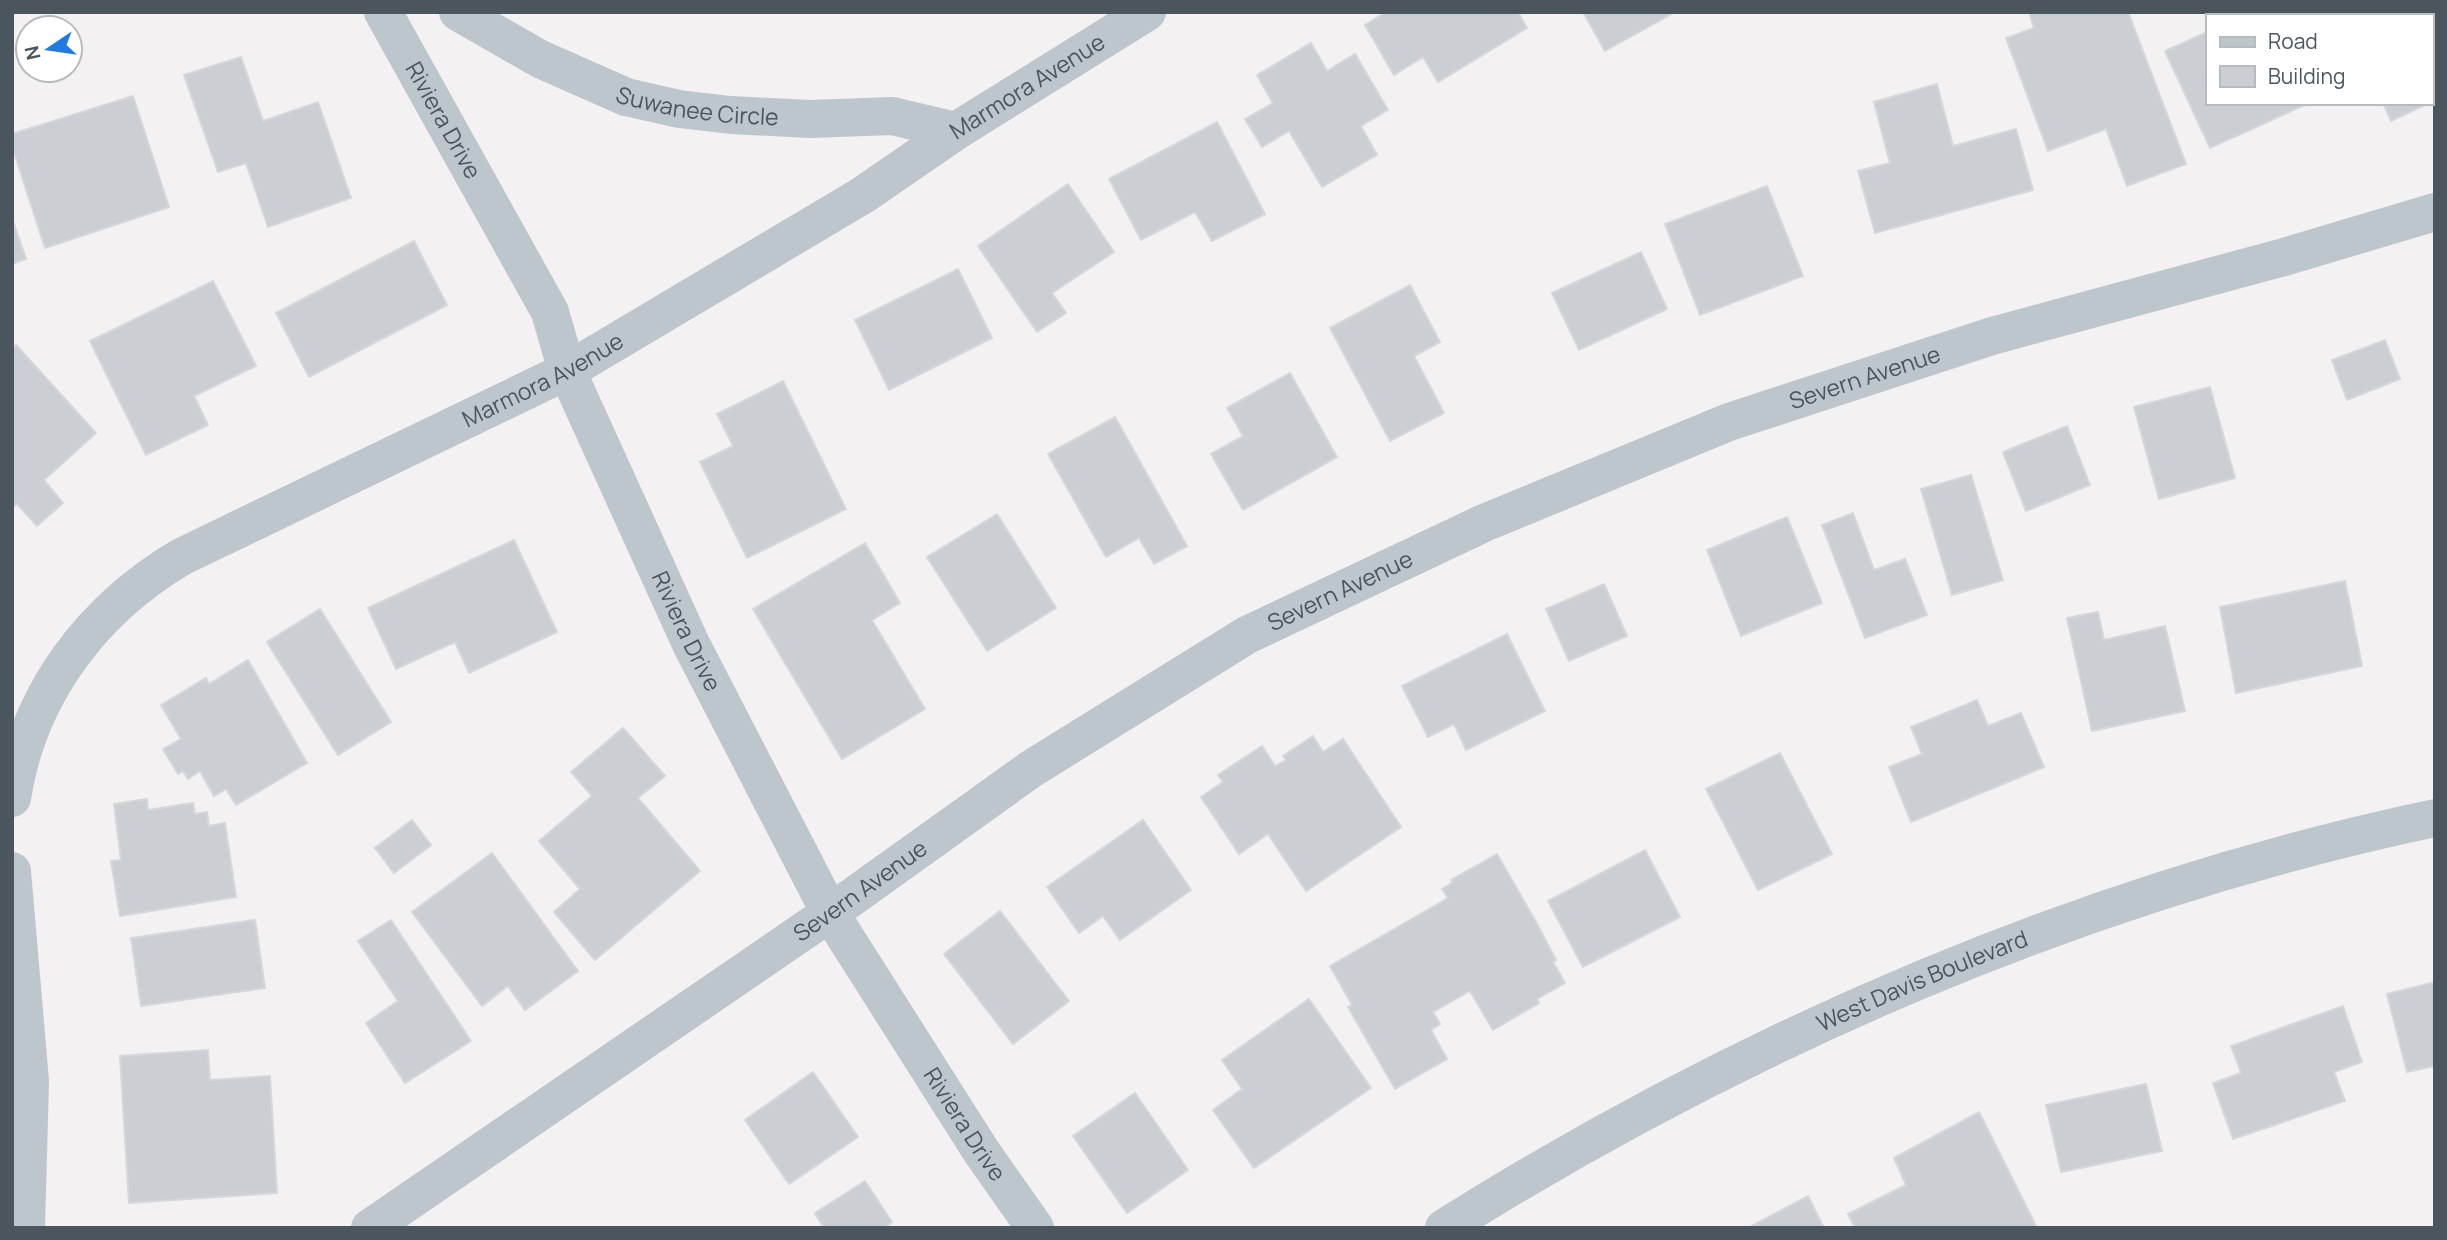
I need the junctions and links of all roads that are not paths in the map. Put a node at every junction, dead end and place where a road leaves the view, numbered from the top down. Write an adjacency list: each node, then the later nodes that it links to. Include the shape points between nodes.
1 (383, 12): 6 (street, Riviera Drive, via 550,312)
2 (458, 12): 4 (street, Suwanee Circle, via 540,59 626,97 731,115 810,119 892,116)
3 (1147, 12): 4 (street, Marmora Avenue)
4 (956, 131): 6 (street, Marmora Avenue, via 863,195)
5 (2435, 212): 10 (street, Severn Avenue, via 1992,336 1729,422 1484,523 1247,635 1031,769)
6 (567, 371): 7 (street, Marmora Avenue, via 153,573 116,603 82,640 52,685 27,739); 10 (street, Riviera Drive, via 691,644)
7 (12, 798)
8 (2435, 818): 14 (street, West Davis Boulevard, via 2135,898 1959,964 1797,1036 1637,1115)
9 (12, 871): 11 (street, via 30,1081)
10 (830, 913): 12 (street, Severn Avenue); 13 (street, Riviera Drive, via 981,1152)
11 (26, 1228)
12 (370, 1228)
13 (1035, 1228)
14 (1444, 1228)

